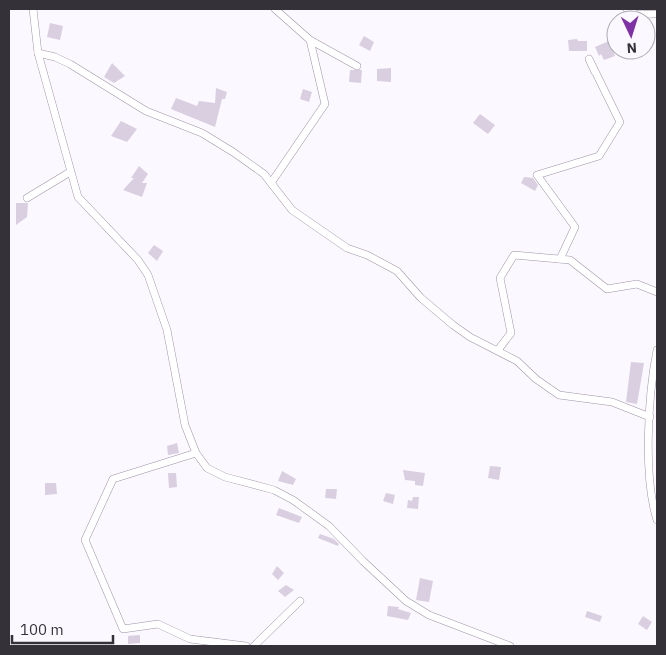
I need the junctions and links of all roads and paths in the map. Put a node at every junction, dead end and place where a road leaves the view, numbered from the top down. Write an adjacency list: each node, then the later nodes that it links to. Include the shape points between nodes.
1 (33, 9): 6 (street)
2 (275, 9): 5 (street)
3 (627, 9): 4 (street, via 638,15)
4 (657, 14)
5 (310, 40): 7 (street); 10 (street, via 325,104)
6 (38, 53): 9 (street); 10 (street, via 70,64 146,111 202,133 264,174)
7 (358, 66)
8 (596, 72): 12 (street, via 589,59 620,122 599,156 537,174 574,227)
9 (70, 172): 11 (street); 17 (street, via 78,197 138,260 148,275 167,330 185,425)
10 (271, 183): 14 (street, via 292,210 347,248 397,271 421,298 453,324 470,337)
11 (27, 198)
12 (560, 259): 13 (street, via 570,260 607,289 636,284); 14 (street, via 514,255 500,278 511,333)
13 (657, 292)
14 (498, 350): 16 (street, via 559,395 612,402)
15 (657, 350): 16 (street, via 650,383)
16 (650, 417): 18 (street, via 650,487)
17 (196, 453): 20 (street, via 113,480 86,540 123,630 158,624 190,639); 22 (street, via 207,468 274,490 293,500 329,526 390,587 429,615)
18 (657, 520)
19 (300, 601): 21 (street)
20 (246, 646)
21 (254, 646)
22 (510, 646)

